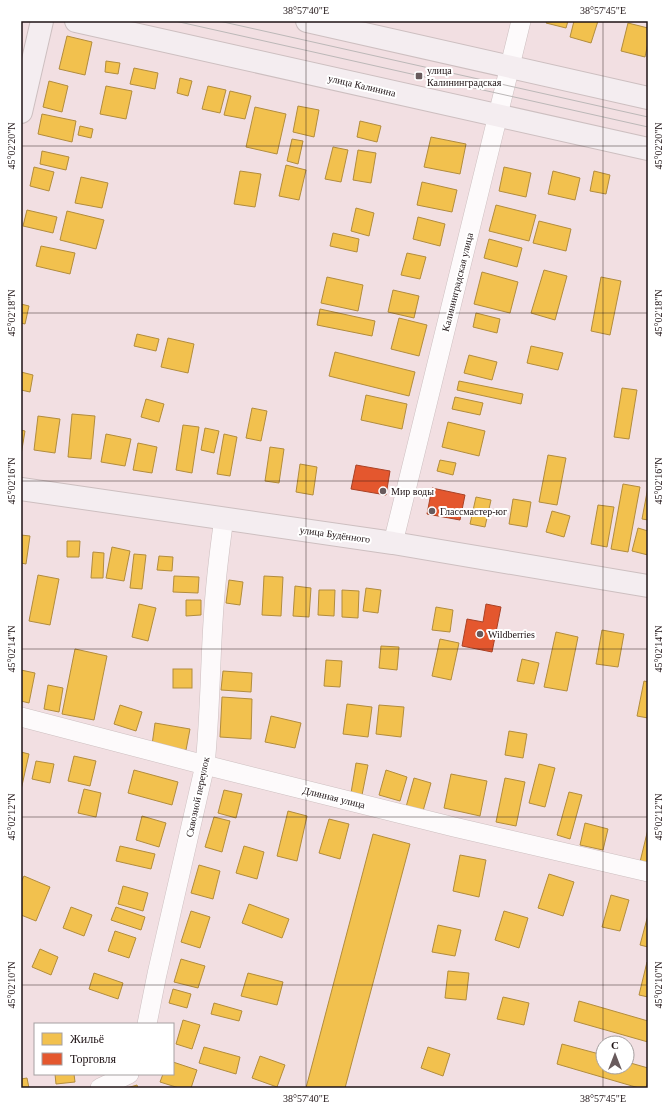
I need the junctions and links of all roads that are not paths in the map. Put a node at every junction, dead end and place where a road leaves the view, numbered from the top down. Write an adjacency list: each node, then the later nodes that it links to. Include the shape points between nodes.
1 (42, 21): 7 (street)
2 (76, 21): 8 (street, улица Калинина)
3 (307, 21): 5 (street)
4 (521, 21): 5 (street, Калининградская улица)
5 (510, 67): 6 (street); 8 (street, Калининградская улица)
6 (648, 98)
7 (21, 112)
8 (497, 115): 9 (street, улица Калинина); 12 (street, Калининградская улица)
9 (648, 149)
10 (21, 489): 11 (street, улица Будённого)
11 (224, 518): 12 (street, улица Будённого); 15 (street, Сквозной переулок, via 213,622)
12 (393, 543): 13 (street, улица Будённого)
13 (648, 586)
14 (21, 717): 15 (street, Длинная улица)
15 (205, 765): 16 (street, Длинная улица); 17 (street, Сквозной переулок)
16 (648, 872)
17 (147, 1023)
18 (127, 1075): 19 (street)
19 (100, 1088)

